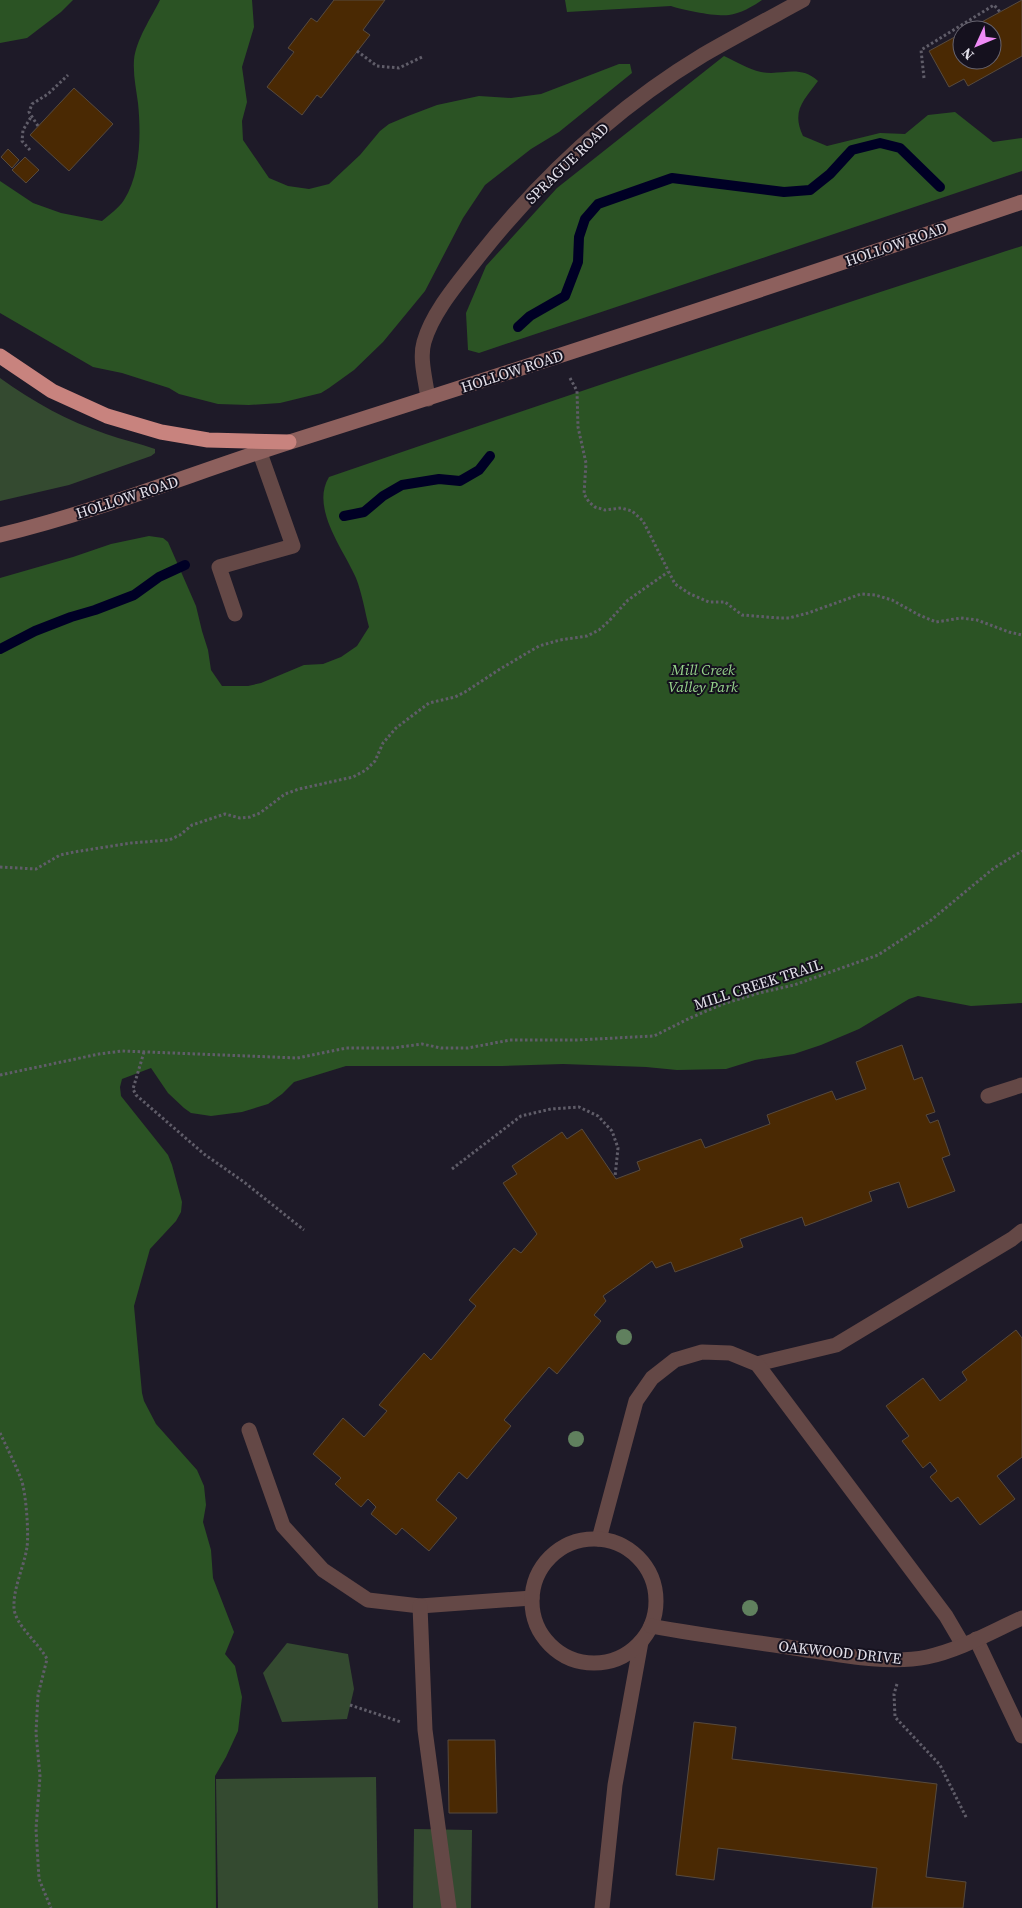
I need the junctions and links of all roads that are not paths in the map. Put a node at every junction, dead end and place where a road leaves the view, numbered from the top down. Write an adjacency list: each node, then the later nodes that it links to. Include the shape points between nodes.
1 (802, 0): 4 (street, SPRAGUE ROAD, via 703,55 656,87 604,126 523,204 464,275 432,322 424,344 423,362)
2 (1022, 202): 4 (main road, HOLLOW ROAD)
3 (0, 356): 5 (highway, via 52,391 107,416 160,432 208,440)
4 (428, 399): 5 (main road, HOLLOW ROAD)
5 (289, 442): 6 (main road, HOLLOW ROAD)
6 (260, 453): 7 (main road, HOLLOW ROAD, via 82,512); 8 (street, via 293,546 220,567)
7 (0, 535)
8 (234, 614)
9 (1022, 1085): 10 (street)
10 (988, 1096)
11 (1022, 1232): 12 (street, via 836,1345)
12 (756, 1364): 14 (street, via 730,1353 702,1352 675,1360 652,1378 636,1401); 20 (street)
13 (249, 1430): 16 (street, via 283,1526 323,1570 368,1600)
14 (599, 1539): 15 (street, via 561,1548 546,1562 536,1578); 18 (street, via 618,1544 635,1554 648,1569 655,1587 656,1607)
15 (532, 1598): 16 (street); 19 (street, via 533,1615 539,1631 550,1645 579,1662 613,1660 628,1654)
16 (420, 1606): 22 (street, via 425,1730)
17 (1022, 1618): 20 (street, OAKWOOD DRIVE)
18 (651, 1626): 19 (street); 20 (street, OAKWOOD DRIVE, via 825,1653 903,1659 947,1652)
19 (641, 1642): 23 (street, via 615,1785)
20 (969, 1642): 21 (street)
21 (1022, 1736)
22 (449, 1908)
23 (602, 1908)

